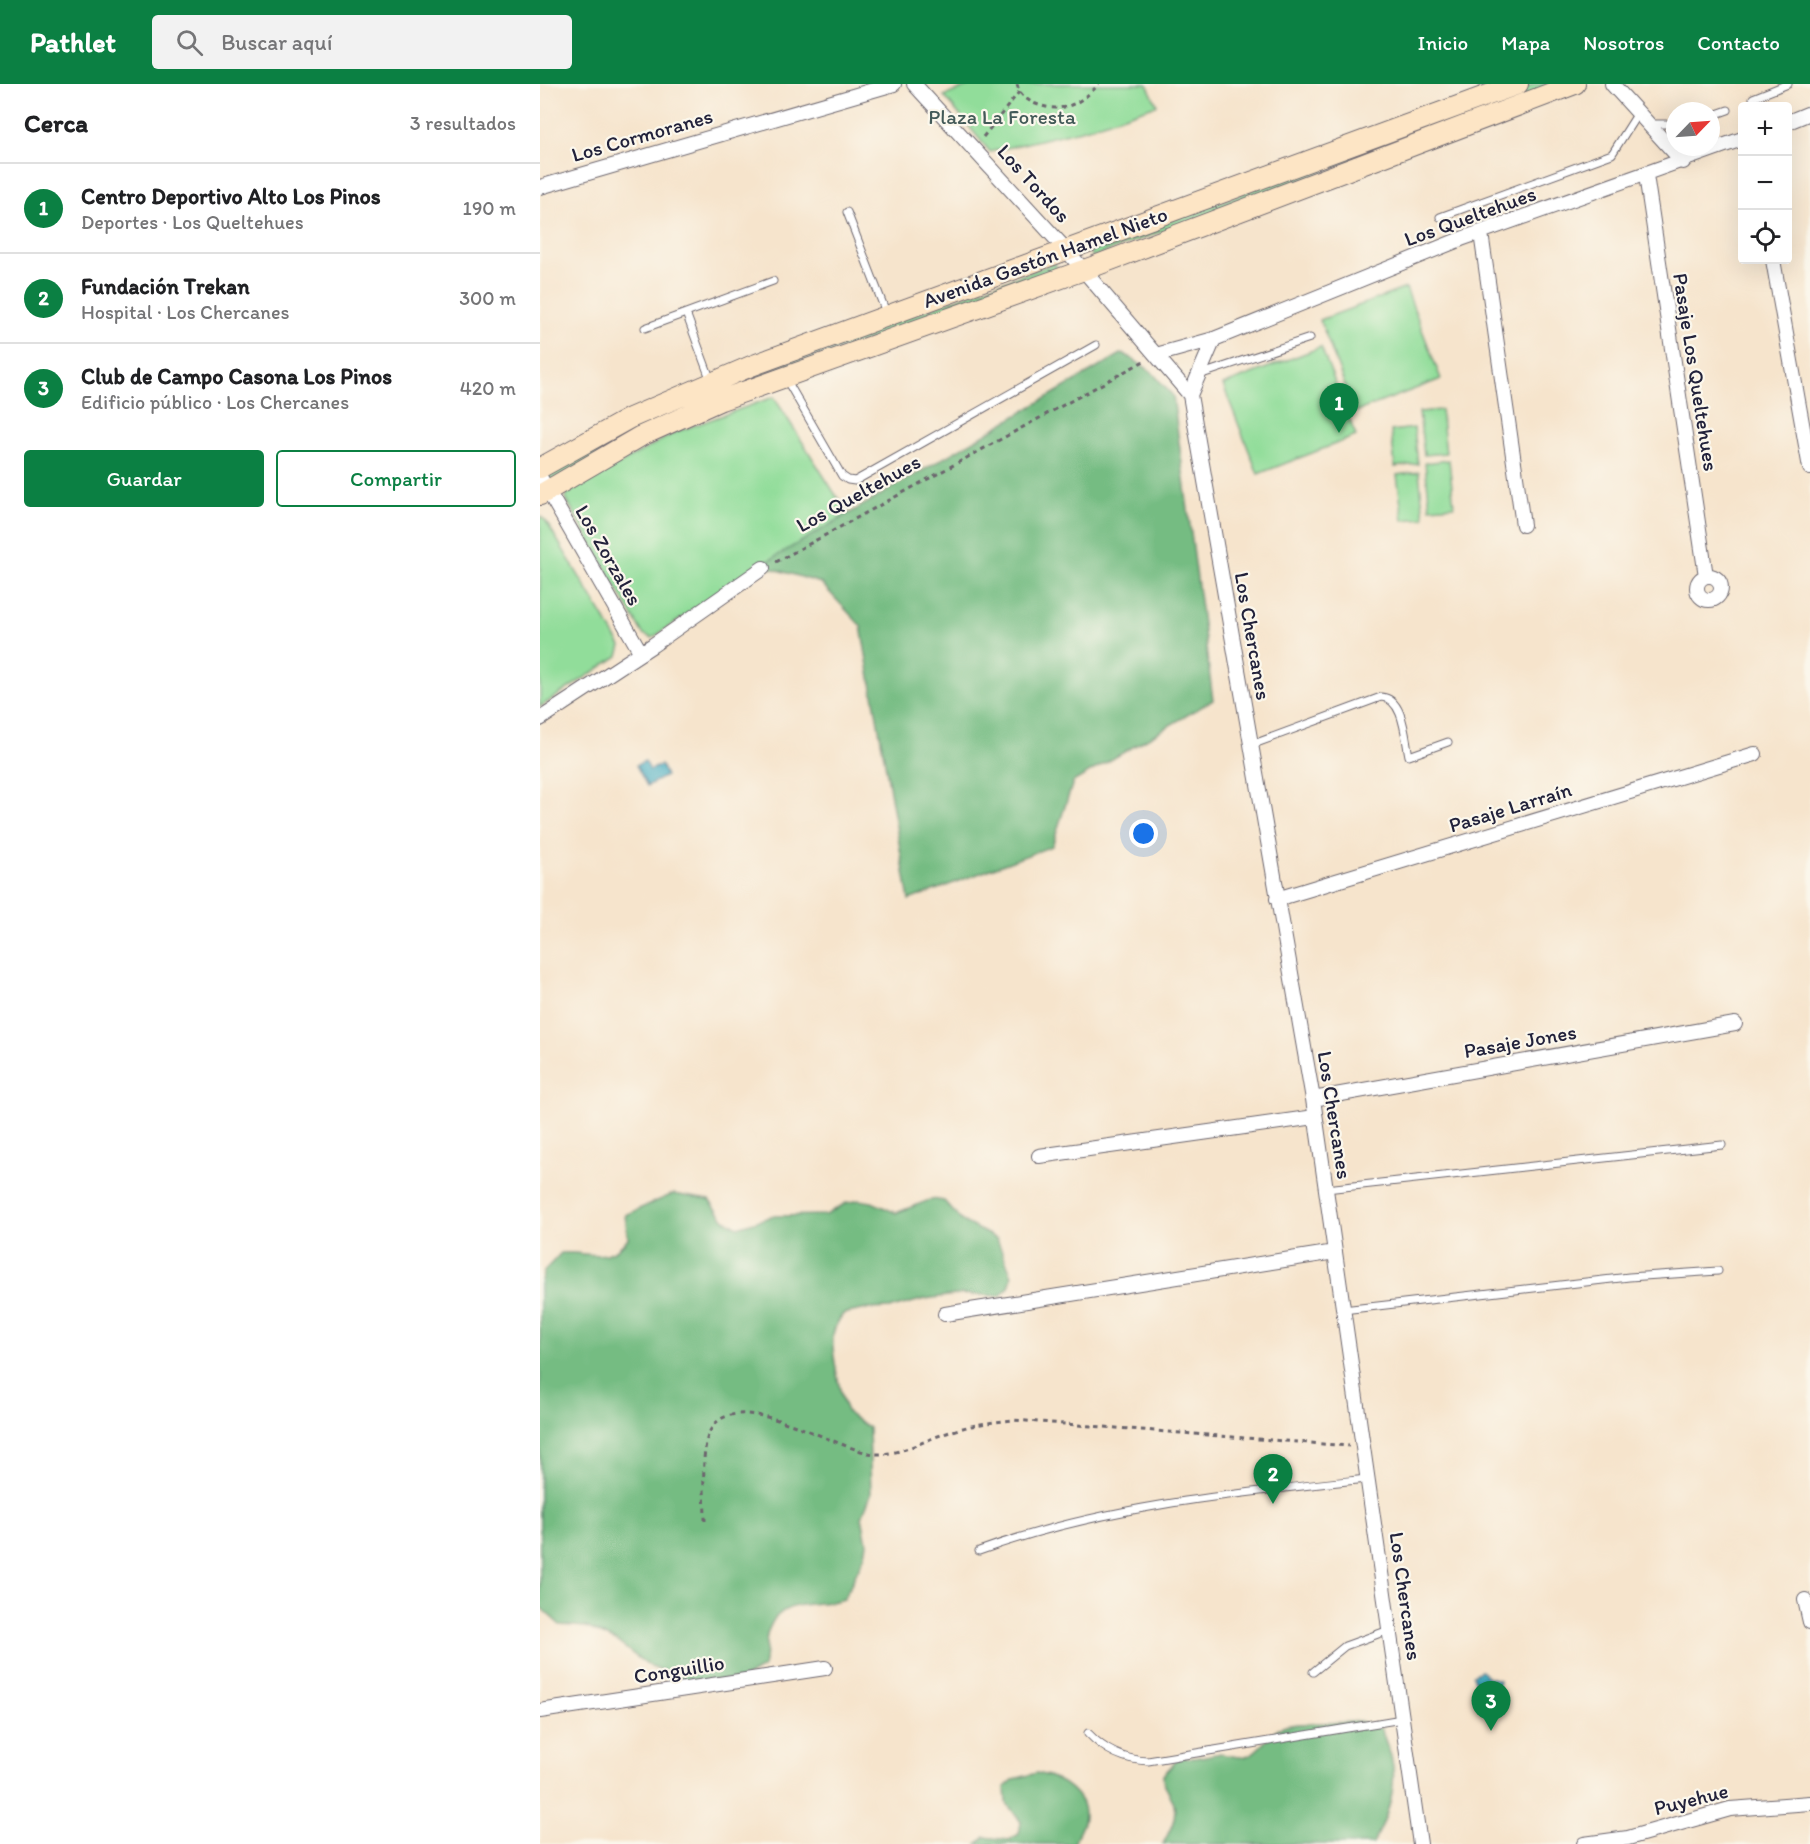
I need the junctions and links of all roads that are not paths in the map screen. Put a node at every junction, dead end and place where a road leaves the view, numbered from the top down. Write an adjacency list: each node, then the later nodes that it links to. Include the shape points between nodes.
1 (894, 84): 18 (street, Los Cormoranes)
2 (915, 84): 22 (street, Los Tordos)
3 (1518, 84): 22 (main road, Avenida Gastón Hamel Nieto)
4 (1575, 84): 24 (main road, Avenida Gastón Hamel Nieto)
5 (1612, 84): 9 (street)
6 (1788, 84): 7 (lane)
7 (1753, 98)
8 (1728, 110): 10 (lane)
9 (1638, 113): 13 (street); 20 (lane, via 1612,154)
10 (1720, 113)
11 (1810, 113): 12 (street)
12 (1792, 120)
13 (1648, 124): 14 (lane); 16 (street)
14 (1666, 124)
15 (1738, 141): 16 (street, Los Queltehues)
16 (1683, 162): 17 (street, Los Queltehues)
17 (1646, 175): 21 (street, Los Queltehues); 42 (street, Pasaje Los Queltehues)
18 (540, 187)
19 (847, 212): 27 (lane)
20 (1440, 217)
21 (1481, 233): 30 (street, Los Queltehues); 40 (street)
22 (1068, 252): 24 (street, Los Tordos); 27 (main road, Avenida Gastón Hamel Nieto)
23 (1774, 264): 38 (street)
24 (1083, 270): 32 (street, Los Tordos); 33 (main road, Avenida Gastón Hamel Nieto)
25 (773, 281): 26 (lane)
26 (686, 313): 28 (lane); 35 (lane)
27 (887, 317): 35 (main road, Avenida Gastón Hamel Nieto)
28 (645, 328)
29 (1310, 338): 34 (lane)
30 (1214, 339): 32 (street, Los Queltehues); 34 (street)
31 (1096, 345): 33 (lane, via 855,481 842,476)
32 (1156, 355): 36 (street, Los Tordos)
33 (784, 376): 39 (main road, Avenida Gastón Hamel Nieto, via 641,436)
34 (1199, 376): 36 (street)
35 (712, 382): 37 (main road, Avenida Gastón Hamel Nieto, via 630,418)
36 (1190, 395): 46 (street, Los Chercanes)
37 (540, 468)
38 (1810, 468)
39 (542, 487): 43 (street, Los Zorzales)
40 (1523, 525)
41 (763, 568): 43 (street)
42 (1706, 576)
43 (641, 654): 44 (street)
44 (540, 719)
45 (1448, 742): 46 (lane, via 1409,756 1396,704 1381,697)
46 (1251, 745): 48 (street, Los Chercanes)
47 (1755, 754): 48 (street, Pasaje Larraín)
48 (1277, 899): 50 (street, Los Chercanes)
49 (1735, 1024): 50 (street, Pasaje Jones)
50 (1313, 1099): 51 (street, Los Chercanes)
51 (1315, 1117): 53 (street); 54 (street, Los Chercanes)
52 (1722, 1145): 54 (lane)
53 (1040, 1156)
54 (1326, 1189): 55 (street, Los Chercanes)
55 (1335, 1252): 57 (street, Los Chercanes); 58 (street)
56 (1718, 1271): 57 (lane, via 1629,1277)
57 (1343, 1310): 59 (street, Los Chercanes)
58 (945, 1314)
59 (1367, 1479): 60 (lane, via 1148,1509 1060,1526); 63 (street, Los Chercanes)
60 (979, 1551)
61 (1805, 1600): 62 (street)
62 (1810, 1622)
63 (1389, 1630): 65 (lane, via 1345,1646); 67 (street, Los Chercanes)
64 (825, 1668): 66 (street, Conguillio)
65 (1313, 1672)
66 (540, 1711)
67 (1402, 1719): 68 (lane, via 1148,1761 1119,1756); 70 (street, Los Chercanes)
68 (1089, 1733)
69 (1810, 1803): 71 (street, Puyehue, via 1730,1809 1628,1838)
70 (1420, 1844)
71 (1584, 1844)

